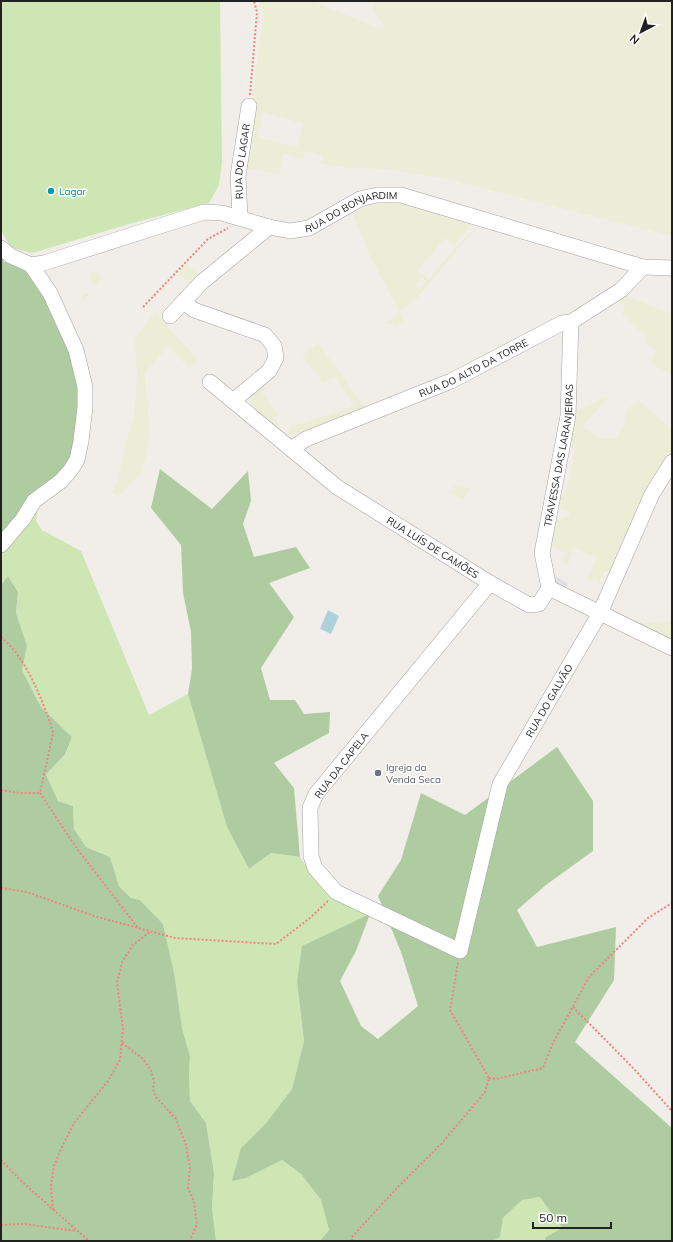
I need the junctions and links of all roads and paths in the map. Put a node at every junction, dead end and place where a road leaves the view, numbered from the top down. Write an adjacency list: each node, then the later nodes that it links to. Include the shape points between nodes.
1 (254, 1): 2 (path, via 257,12)
2 (249, 106): 3 (street, RUA DO LAGAR, via 238,176)
3 (240, 218): 4 (street, RUA DO BONJARDIM); 6 (street, RUA DO BONJARDIM, via 204,212); 10 (path, via 208,239)
4 (269, 227): 7 (street, RUA DO BONJARDIM, via 290,231 309,228 360,199 377,195 401,195); 9 (street, via 202,282)
5 (1, 248): 6 (street, via 11,256)
6 (31, 265): 17 (street, via 50,293 76,350 85,387 86,407 77,460 61,481 34,501 23,519)
7 (643, 267): 8 (street, RUA DO BONJARDIM); 12 (street, RUA DO ALTO DA TORRE, via 621,290)
8 (672, 268)
9 (184, 302): 11 (street); 14 (street, via 194,310 265,335 274,346 276,358 269,371)
10 (143, 307)
11 (170, 316)
12 (571, 322): 15 (street, RUA DO ALTO DA TORRE, via 562,323 451,381 306,439); 19 (street, TRAVESSA DAS LARANJEIRAS, via 568,416 542,553)
13 (210, 382): 14 (street, RUA LUÍS DE CAMÕES)
14 (233, 401): 15 (street, RUA LUÍS DE CAMÕES)
15 (291, 449): 18 (street, RUA LUÍS DE CAMÕES, via 338,487)
16 (672, 462): 20 (street, RUA DO GALVÃO, via 652,494)
17 (1, 544)
18 (490, 583): 19 (street, RUA LUÍS DE CAMÕES, via 529,605 539,604); 26 (street, RUA DA CAPELA, via 316,794 310,808 311,856 315,868)
19 (549, 588): 20 (street)
20 (600, 613): 22 (street); 30 (street, RUA DO GALVÃO, via 500,784)
21 (1, 637): 24 (path, via 19,658 44,707 53,732)
22 (672, 648)
23 (1, 790): 24 (path)
24 (40, 793): 28 (path, via 79,852)
25 (1, 888): 28 (path, via 27,892 94,916)
26 (336, 892): 29 (path, via 310,918 276,944 175,938); 30 (street, RUA DA CAPELA)
27 (672, 903): 31 (path, via 648,918 590,977)
28 (138, 928): 29 (path)
29 (151, 932): 32 (path, via 133,945 122,962 117,983 123,1029)
30 (460, 951): 33 (path, via 450,1010)
31 (573, 1007): 33 (path, via 552,1045 543,1068 496,1079); 34 (path)
32 (122, 1043): 36 (path, via 120,1060 108,1081 74,1123 54,1166 51,1186); 40 (path, via 142,1058 151,1070 156,1097 176,1119 186,1145 190,1168 188,1189 194,1201 197,1224)
33 (490, 1078): 41 (path, via 485,1092 442,1143 397,1188 352,1237)
34 (672, 1111)
35 (1, 1160): 36 (path)
36 (53, 1210): 38 (path)
37 (1, 1225): 38 (path, via 23,1224)
38 (77, 1231): 39 (path)
39 (89, 1241)
40 (190, 1241)
41 (352, 1241)

